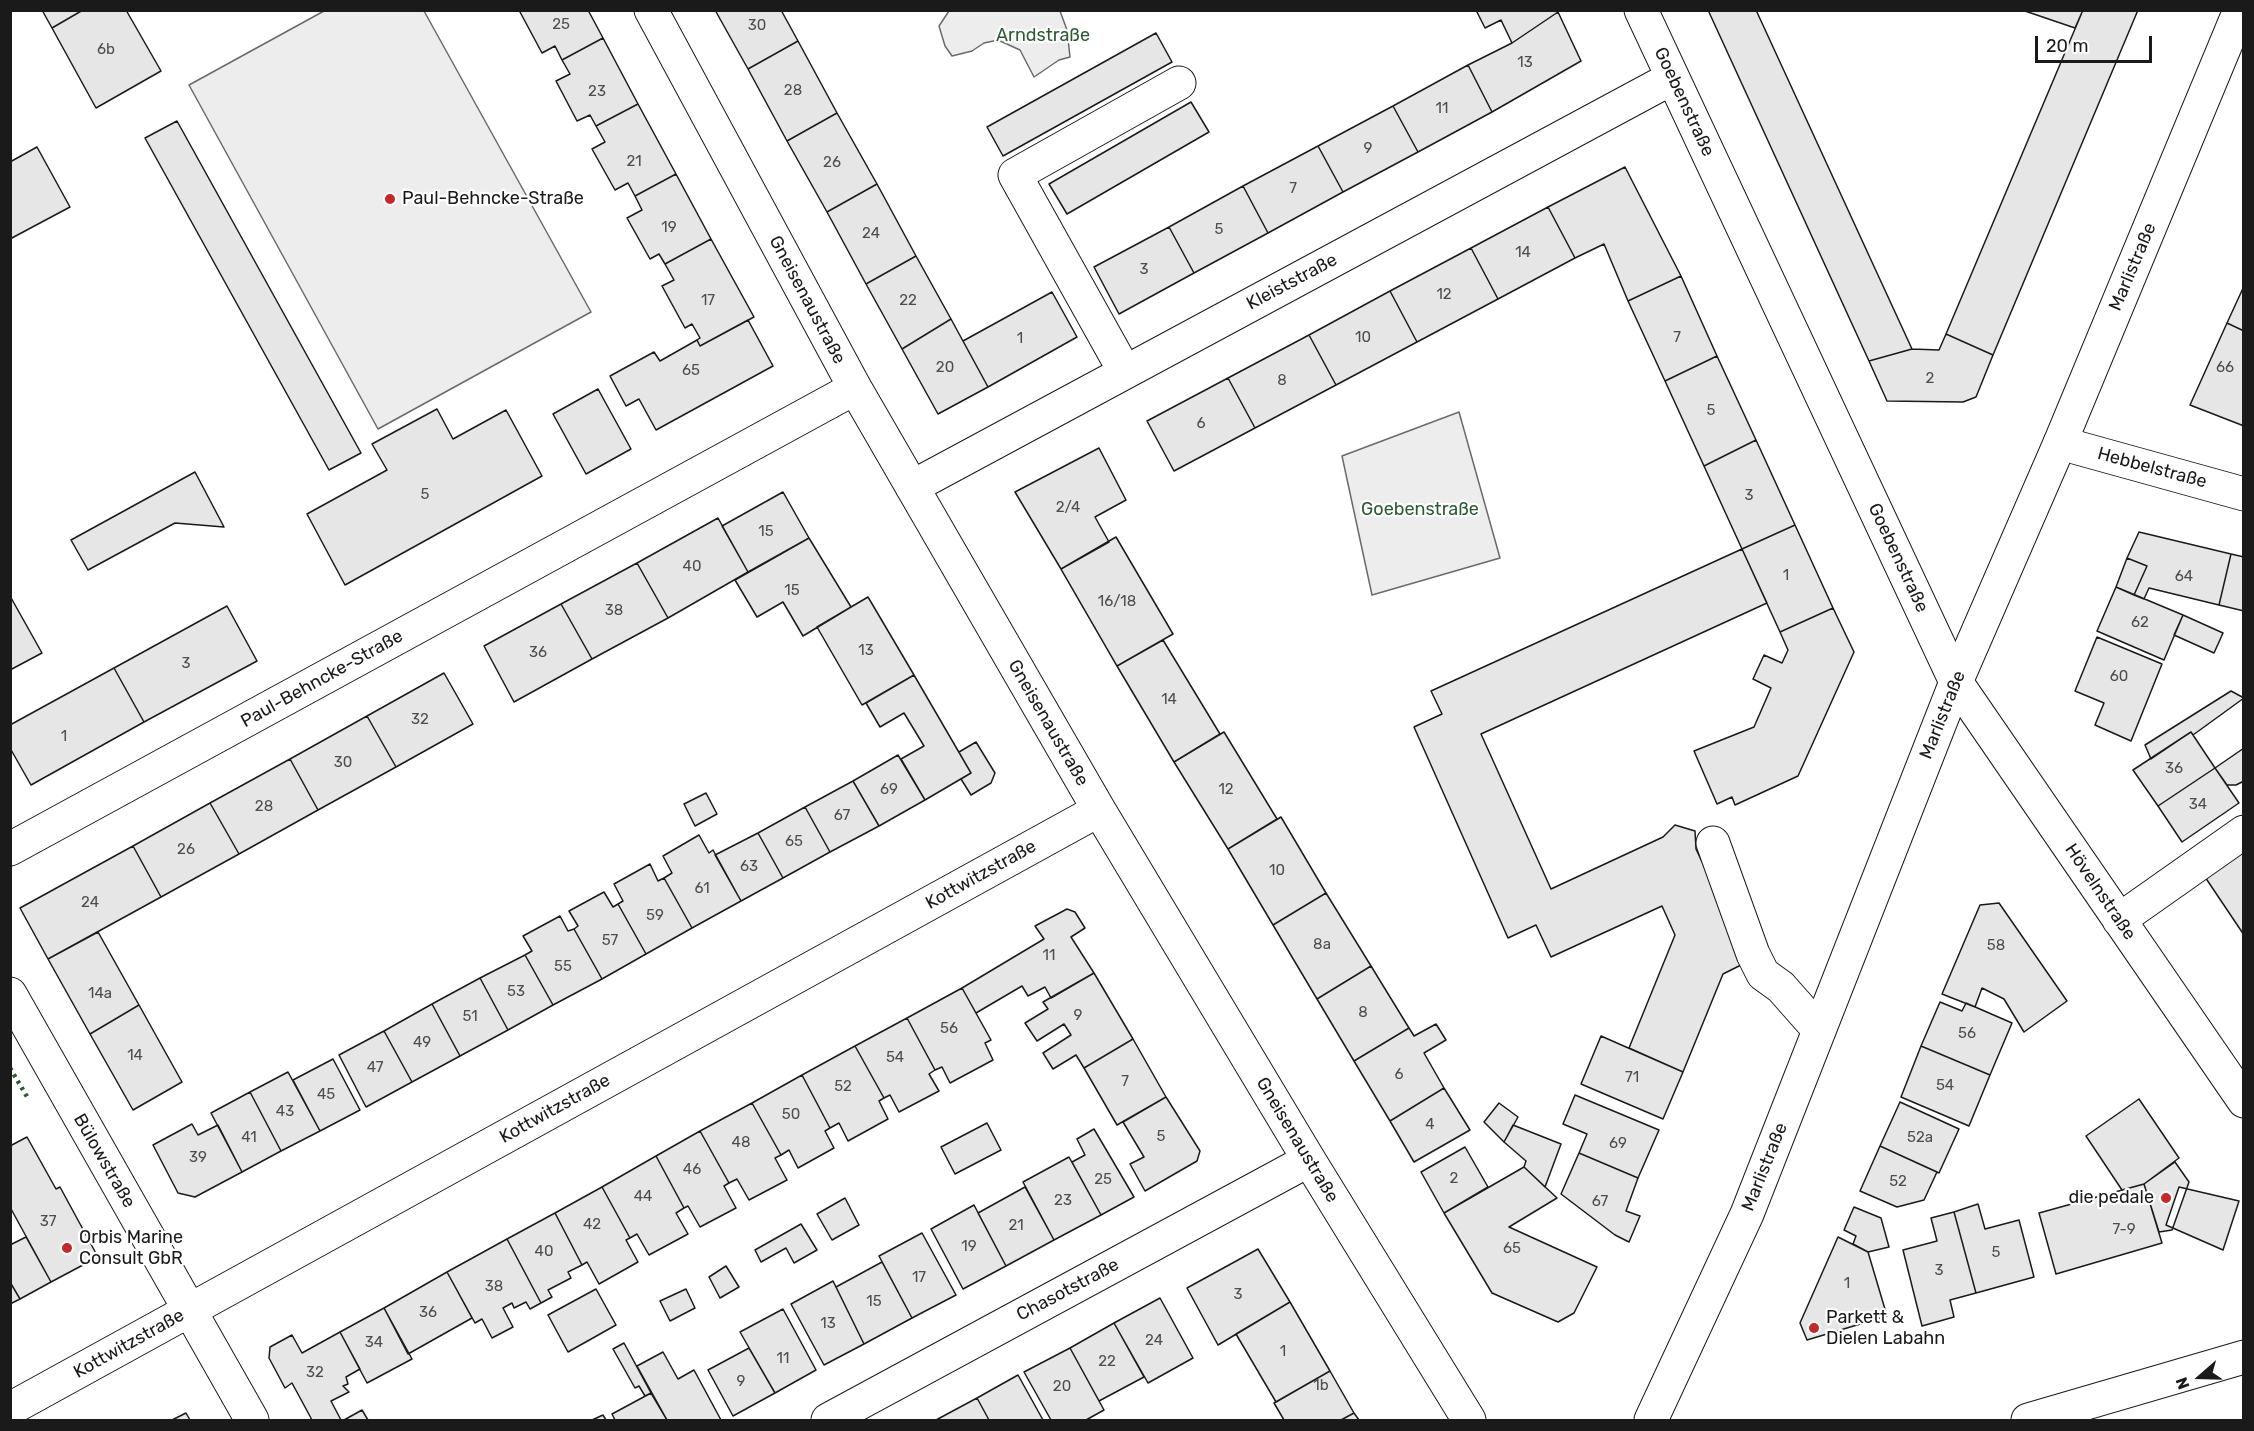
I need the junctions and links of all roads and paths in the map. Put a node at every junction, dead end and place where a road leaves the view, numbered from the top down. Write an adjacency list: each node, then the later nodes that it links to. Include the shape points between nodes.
1 (651, 10): 7 (street, Gneisenaustraße)
2 (1641, 10): 4 (street, Goebenstraße)
3 (2241, 10): 8 (street, Marlistraße)
4 (1672, 78): 6 (street, Kleiststraße); 11 (street, Goebenstraße)
5 (1179, 82): 6 (street, via 1015,175)
6 (1125, 372): 9 (street, Kleiststraße)
7 (855, 388): 9 (street, Gneisenaustraße); 15 (street, Paul-Behncke-Straße)
8 (2060, 443): 10 (street, Hebbelstraße); 11 (street, Marlistraße)
9 (912, 487): 12 (street, Gneisenaustraße)
10 (2244, 494)
11 (1956, 682): 16 (street, Hövelnstraße); 18 (street, Marlistraße)
12 (1099, 810): 20 (street, Gneisenaustraße); 21 (street, Kottwitzstraße)
13 (2244, 832): 16 (street)
14 (1713, 843): 18 (street, via 1763,974 1781,987)
15 (10, 849)
16 (2119, 920): 19 (street, Hövelnstraße)
17 (10, 994): 21 (street, Bülowstraße)
18 (1819, 1029): 27 (street, Marlistraße, via 1747,1214)
19 (2244, 1101)
20 (1309, 1160): 25 (street, Chasotstraße); 26 (street, Gneisenaustraße)
21 (189, 1310): 23 (street, Kottwitzstraße); 24 (street, Bülowstraße)
22 (2244, 1357): 28 (street)
23 (10, 1408)
24 (252, 1420)
25 (828, 1420)
26 (1469, 1420)
27 (1651, 1420)
28 (2028, 1420)

